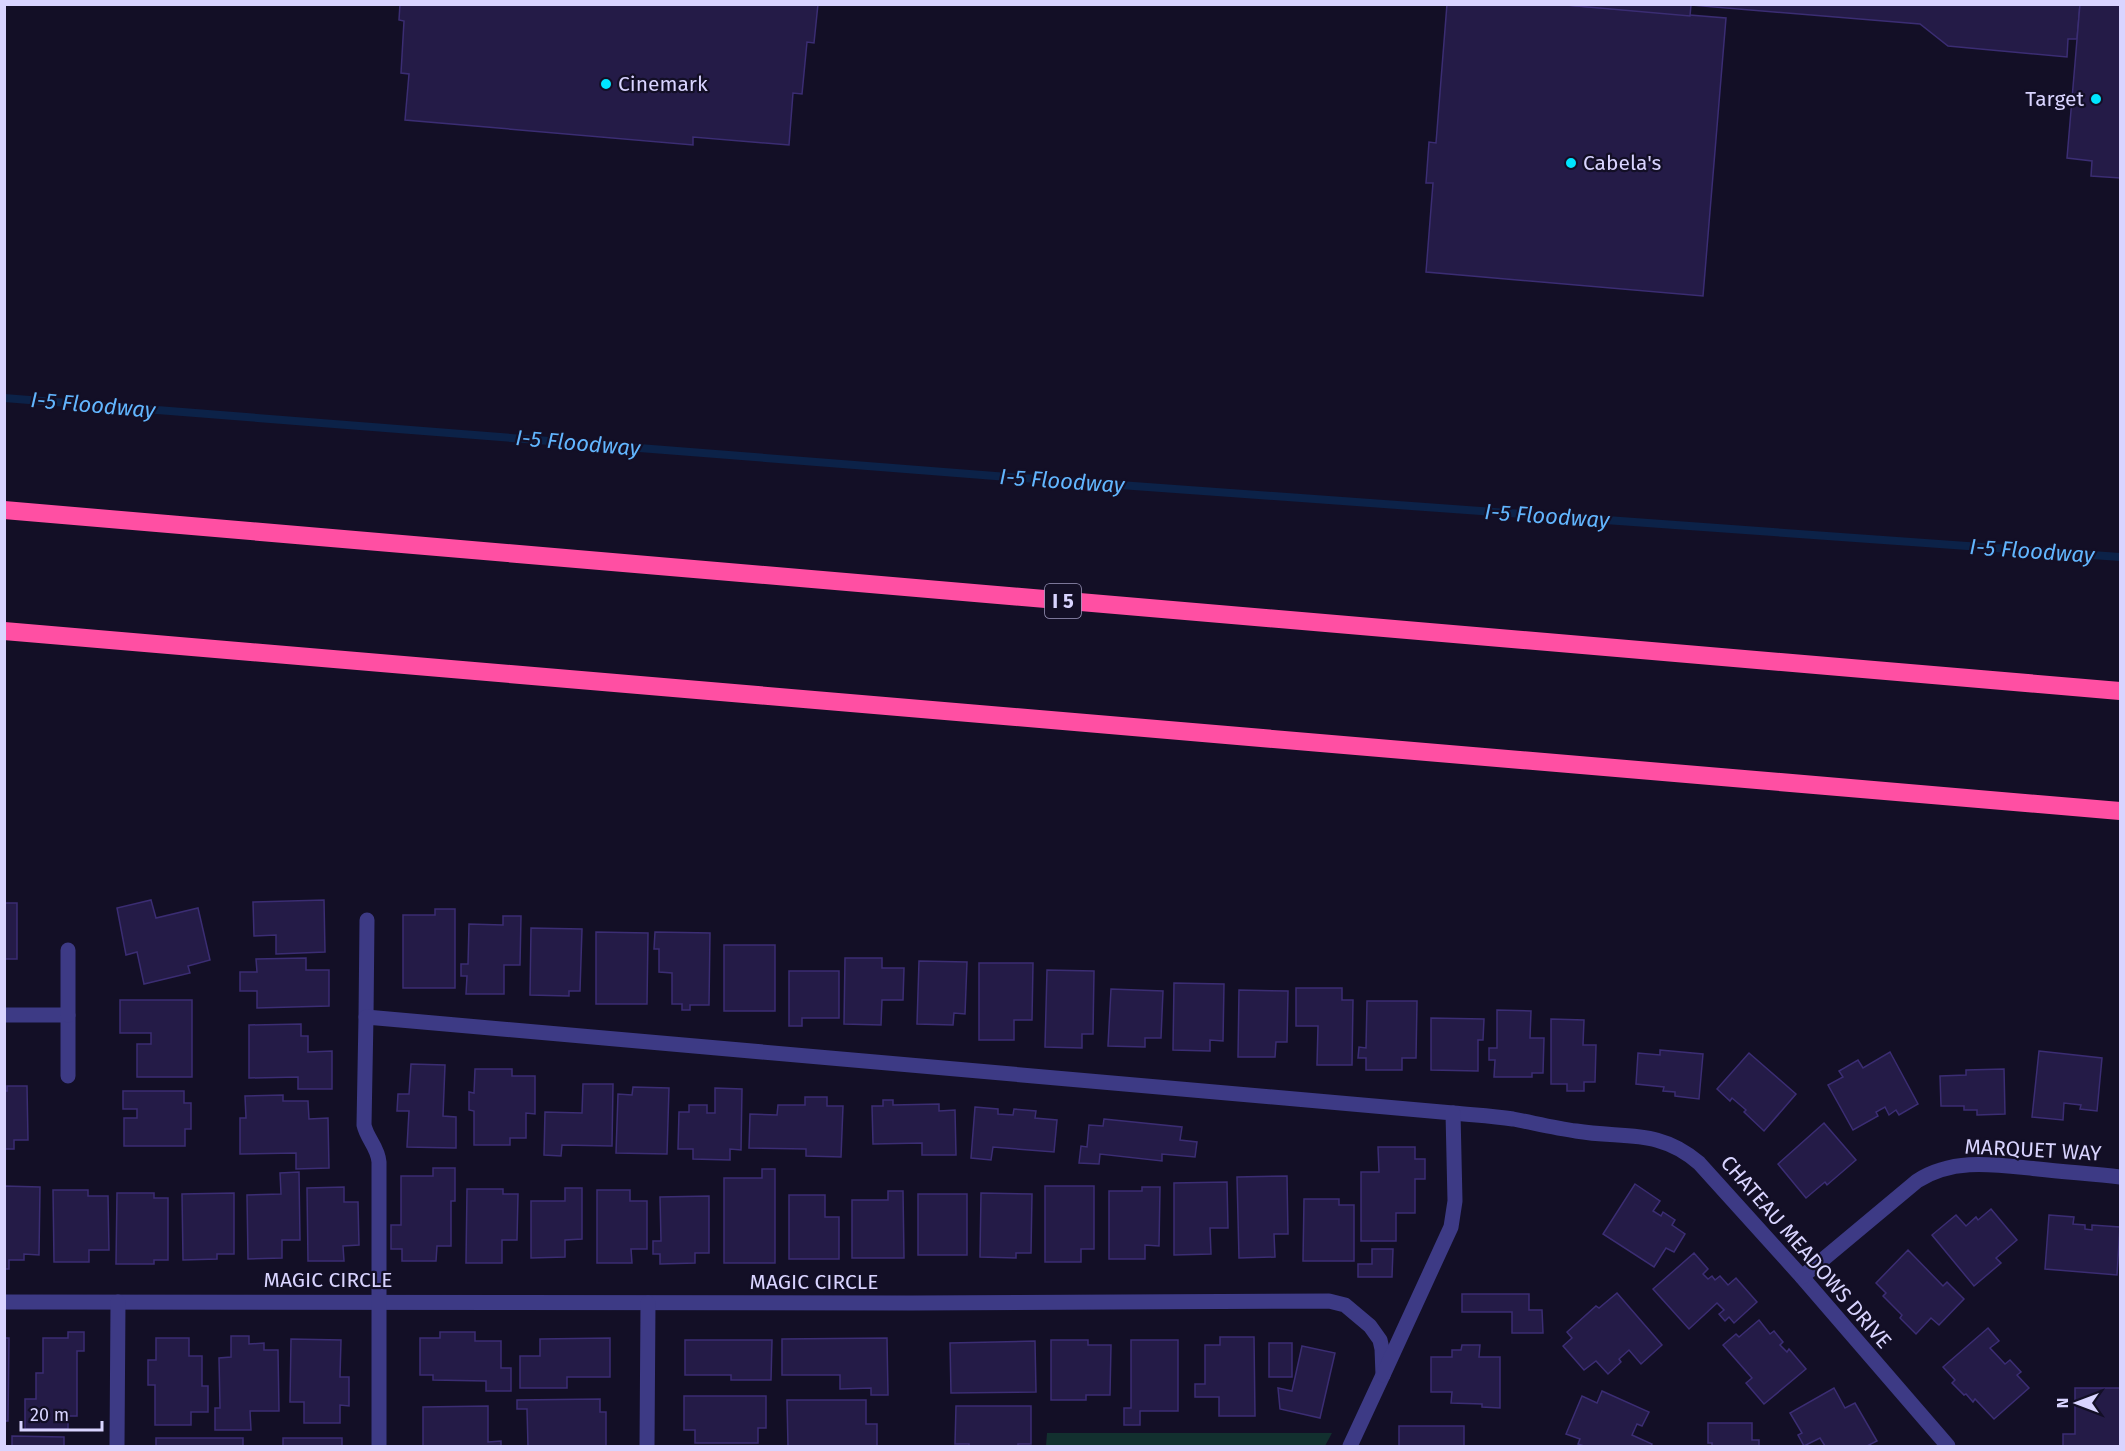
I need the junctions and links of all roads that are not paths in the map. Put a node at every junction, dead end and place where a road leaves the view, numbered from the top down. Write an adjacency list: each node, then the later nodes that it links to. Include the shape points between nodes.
1 (4, 510): 3 (highway, I 5)
2 (4, 631): 4 (highway)
3 (2121, 691)
4 (2121, 811)
5 (366, 921): 9 (street)
6 (68, 950): 8 (street)
7 (4, 1015): 8 (street)
8 (68, 1015): 10 (street)
9 (366, 1017): 11 (street, CHATEAU MEADOWS DRIVE); 14 (street, via 364,1125 379,1162)
10 (68, 1076)
11 (1453, 1113): 13 (street, CHATEAU MEADOWS DRIVE, via 1660,1140 1688,1153); 18 (street, via 1455,1201 1451,1227)
12 (2121, 1177): 13 (street, MARQUET WAY, via 1990,1165 1934,1171)
13 (1802, 1278): 23 (street, CHATEAU MEADOWS DRIVE)
14 (379, 1301): 16 (street, MAGIC CIRCLE); 17 (street, MAGIC CIRCLE); 20 (street)
15 (4, 1302): 16 (street, MAGIC CIRCLE)
16 (118, 1302): 19 (street)
17 (648, 1303): 18 (street, MAGIC CIRCLE, via 1329,1301 1345,1305 1376,1333 1382,1349); 21 (street)
18 (1383, 1375): 22 (street, MAGIC CIRCLE)
19 (117, 1446)
20 (379, 1446)
21 (647, 1446)
22 (1350, 1446)
23 (1948, 1446)

